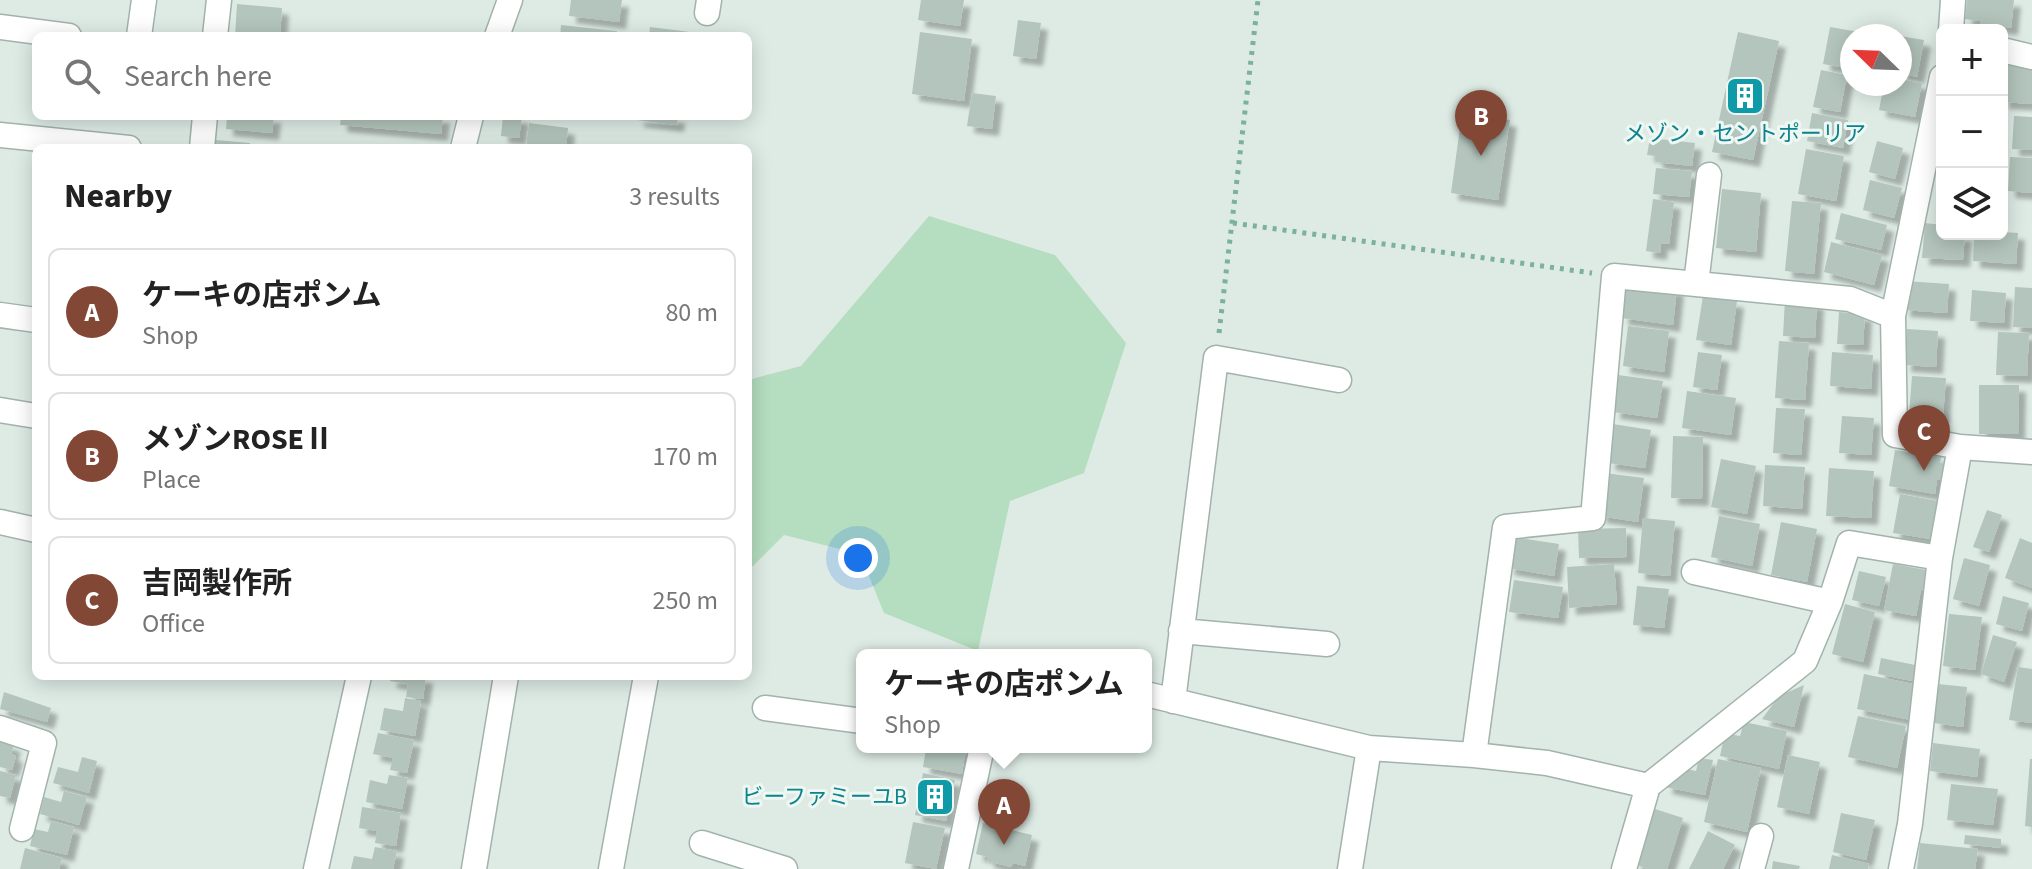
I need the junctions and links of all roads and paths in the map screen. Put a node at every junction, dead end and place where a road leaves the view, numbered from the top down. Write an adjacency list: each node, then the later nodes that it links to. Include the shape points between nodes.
1 (144, 0): 9 (street)
2 (219, 0): 10 (street)
3 (510, 0): 11 (street)
4 (1258, 0): 22 (path)
5 (1953, 0): 6 (street)
6 (1951, 24)
7 (0, 27): 8 (street)
8 (38, 32)
9 (140, 32)
10 (215, 32)
11 (498, 32)
12 (2008, 51): 13 (street)
13 (2032, 57)
14 (1938, 96): 26 (street)
15 (205, 120): 19 (street)
16 (470, 120): 20 (street)
17 (0, 135): 18 (street)
18 (89, 144)
19 (202, 144)
20 (464, 144)
21 (1709, 175): 24 (street)
22 (1233, 223): 23 (path); 28 (path)
23 (1614, 276): 24 (street); 51 (street, via 1593,518 1505,527)
24 (1696, 284): 26 (street, via 1850,299)
25 (0, 315): 27 (street)
26 (1893, 316): 32 (street, via 1895,435)
27 (32, 319)
28 (1216, 358): 29 (street); 39 (street)
29 (1339, 380)
30 (0, 410): 31 (street)
31 (32, 415)
32 (1960, 447): 33 (street); 36 (street)
33 (2032, 452)
34 (0, 522): 35 (street)
35 (32, 529)
36 (1940, 558): 38 (street, via 1849,543); 64 (street)
37 (1694, 572): 38 (street)
38 (1830, 602): 52 (street, via 1805,661)
39 (1181, 631): 40 (street); 45 (street)
40 (1327, 644)
41 (358, 680): 56 (street)
42 (505, 680): 57 (street)
43 (645, 680): 58 (street)
44 (1152, 696): 45 (street)
45 (1173, 701): 49 (street)
46 (765, 708): 47 (street)
47 (856, 720)
48 (0, 728): 53 (street, via 44,743)
49 (1369, 748): 51 (street); 61 (street)
50 (981, 753): 60 (street)
51 (1474, 755): 52 (street, via 1547,763)
52 (1648, 786): 62 (street)
53 (22, 829)
54 (1761, 836): 63 (street)
55 (702, 843): 59 (street)
56 (316, 869)
57 (474, 869)
58 (611, 869)
59 (785, 869)
60 (956, 869)
61 (1350, 869)
62 (1624, 869)
63 (1752, 869)
64 (1901, 869)

